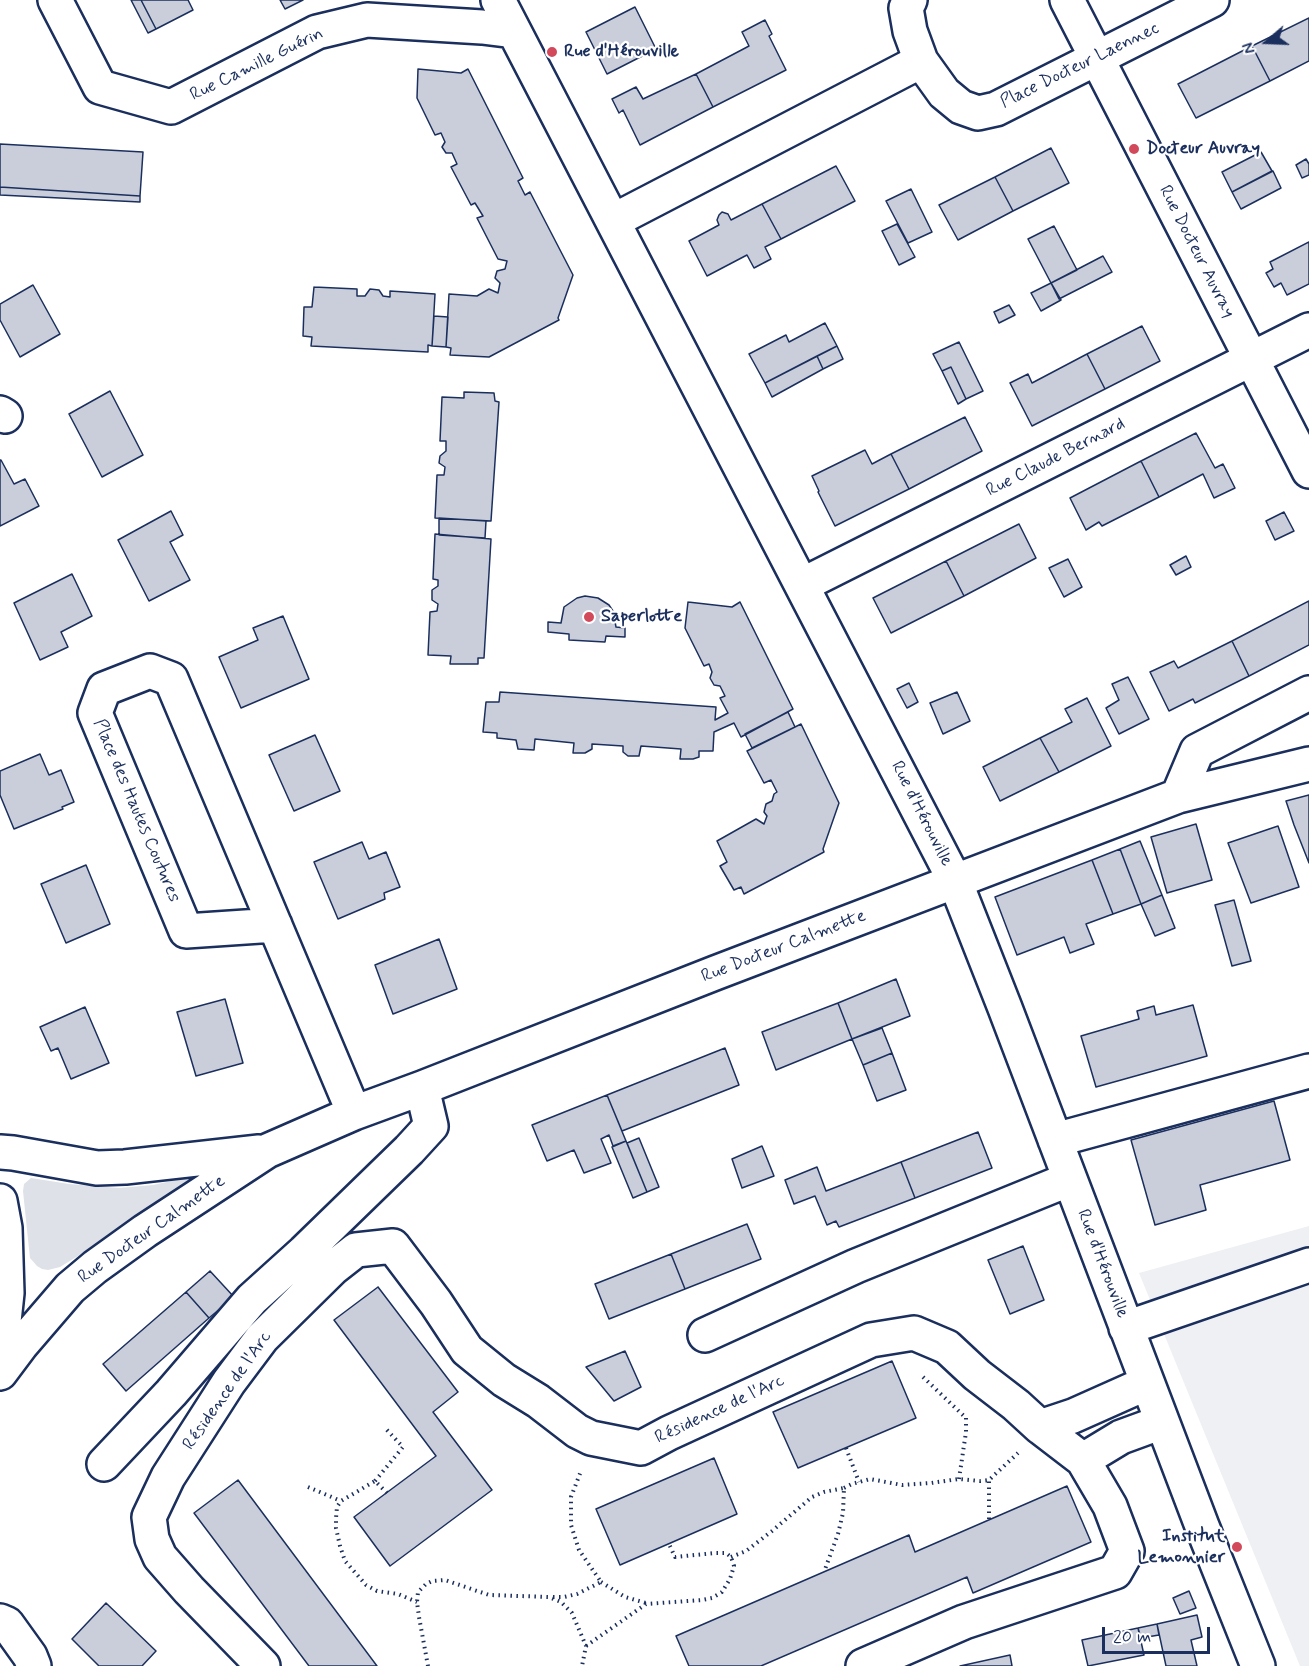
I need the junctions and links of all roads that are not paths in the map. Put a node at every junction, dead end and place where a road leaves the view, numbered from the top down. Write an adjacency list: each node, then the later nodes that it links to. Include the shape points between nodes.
1 (55, 0): 6 (street, Rue Camille Guérin, via 100,87 171,107 317,32 367,20)
2 (498, 0): 6 (street, Rue d'Hérouville)
3 (909, 0): 8 (street, Place Docteur Laennec, via 906,8 910,31)
4 (1067, 0): 7 (street, Rue Docteur Auvray)
5 (1212, 0): 7 (street, Place Docteur Laennec)
6 (514, 31): 9 (street, Rue d'Hérouville)
7 (1097, 59): 8 (street, Place Docteur Laennec, via 996,109 978,113 961,107 944,93); 11 (street, Rue Docteur Auvray)
8 (921, 61): 9 (street)
9 (613, 221): 13 (street, Rue d'Hérouville)
10 (1309, 330): 11 (street, Rue Claude Bernard)
11 (1251, 359): 12 (street, Rue Docteur Auvray); 13 (street, Rue Claude Bernard)
12 (1309, 471)
13 (802, 585): 17 (street, Rue d'Hérouville)
14 (1309, 693): 16 (street, via 1197,751)
15 (1309, 764): 16 (street, Rue Docteur Calmette)
16 (1178, 796): 17 (street, Rue Docteur Calmette)
17 (955, 881): 20 (street, Rue Docteur Calmette); 22 (street, Rue d'Hérouville)
18 (275, 925): 18 (street, Place des Hautes Coutures, via 171,679 150,671 104,689 95,712 186,931); 21 (street, Place des Hautes Coutures)
19 (1309, 1071): 22 (street)
20 (422, 1088): 21 (street, Rue Docteur Calmette); 36 (street, via 431,1126 252,1299)
21 (354, 1113): 23 (street, Rue Docteur Calmette)
22 (1055, 1140): 25 (street, Rue d'Hérouville)
23 (267, 1151): 24 (street, Rue Docteur Calmette, via 97,1168); 31 (street, Rue Docteur Calmette, via 145,1231 69,1288)
24 (0, 1152)
25 (1070, 1179): 28 (street, Rue d'Hérouville); 29 (street, via 856,1266)
26 (0, 1201): 30 (street, via 7,1293)
27 (1309, 1265): 28 (street)
28 (1126, 1328): 32 (street, Rue d'Hérouville)
29 (705, 1335)
30 (0, 1359)
31 (0, 1373)
32 (1147, 1383): 33 (street, Rue d'Hérouville); 34 (street)
33 (1162, 1422): 35 (street, via 1121,1437); 41 (street, Rue d'Hérouville)
34 (1043, 1430): 35 (street, Résidence de l'Arc); 39 (street, Résidence de l'Arc, via 947,1347 914,1333 871,1340 641,1448 591,1438 504,1380 467,1350 393,1246 356,1250 262,1338 168,1477 149,1517 160,1557)
35 (1083, 1460): 40 (street, via 1110,1506 1127,1551 1115,1572 964,1622)
36 (104, 1464)
37 (0, 1621): 38 (street, via 7,1624)
38 (34, 1666)
39 (263, 1666)
40 (863, 1666)
41 (1258, 1666)

